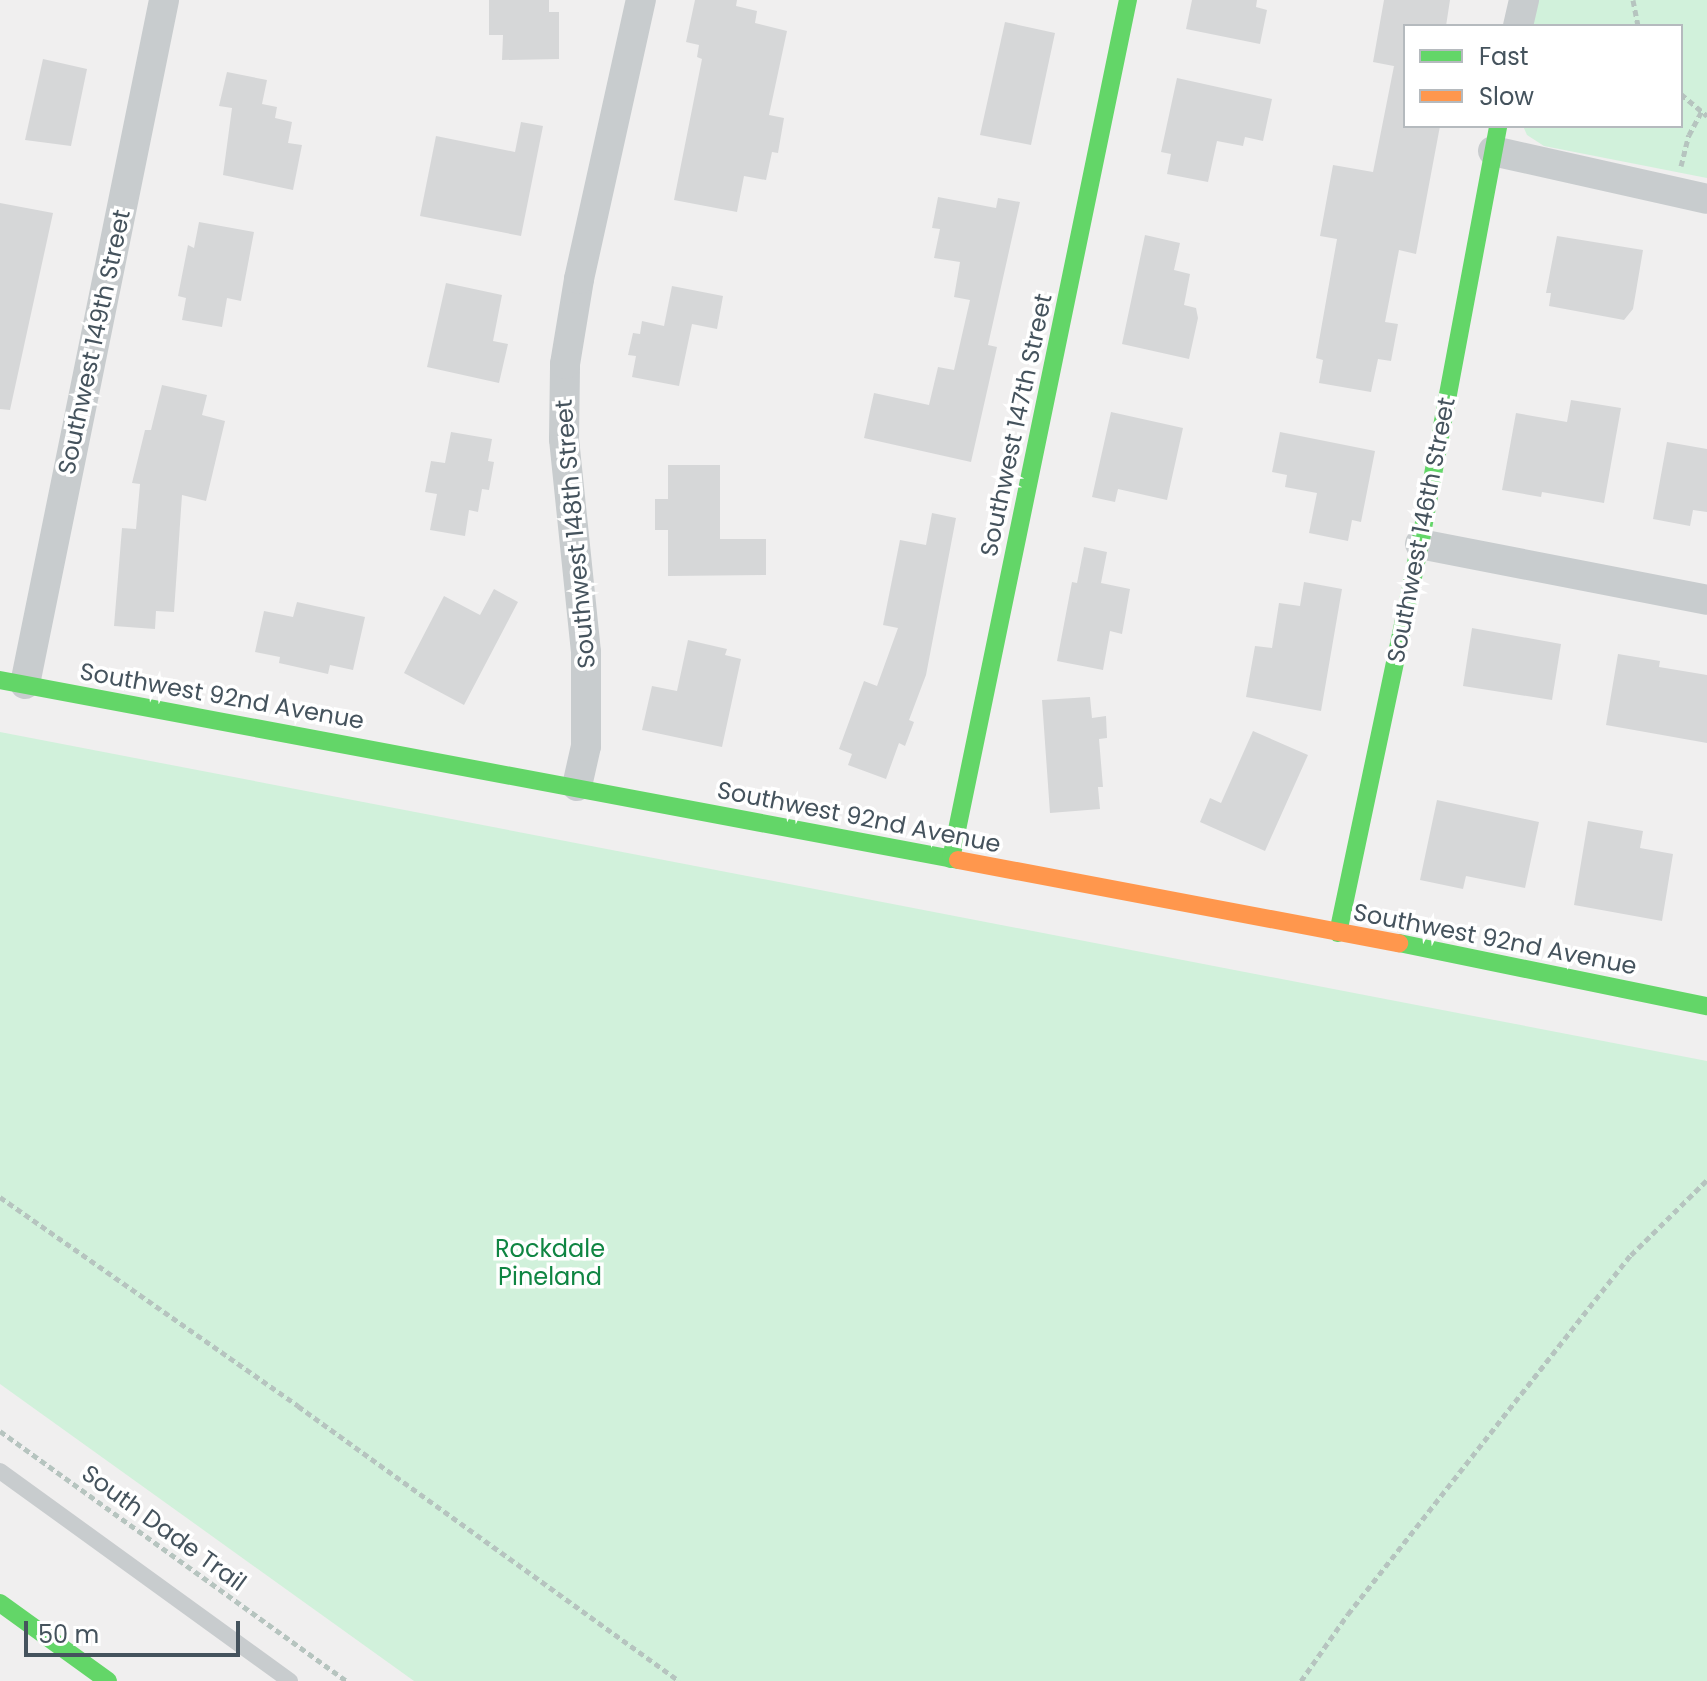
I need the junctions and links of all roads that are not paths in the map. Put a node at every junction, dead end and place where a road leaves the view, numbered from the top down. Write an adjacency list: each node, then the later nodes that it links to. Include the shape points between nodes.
1 (164, 0): 10 (street, Southwest 149th Street)
2 (641, 0): 11 (street, Southwest 148th Street, via 565,364 564,439 586,652 586,746)
3 (1128, 0): 12 (main road, Southwest 147th Street)
4 (1524, 0): 5 (street)
5 (1518, 24)
6 (1496, 139): 7 (street); 8 (main road, Southwest 146th Street)
7 (1707, 199)
8 (1420, 544): 9 (street); 13 (main road, Southwest 146th Street)
9 (1707, 600)
10 (12, 682): 11 (main road, Southwest 92nd Avenue)
11 (577, 786): 12 (main road, Southwest 92nd Avenue)
12 (951, 859): 13 (main road, Southwest 92nd Avenue)
13 (1338, 933): 14 (main road, Southwest 92nd Avenue)
14 (1707, 1006)
15 (0, 1471): 18 (lane)
16 (0, 1603): 17 (main road)
17 (108, 1681)
18 (290, 1681)

